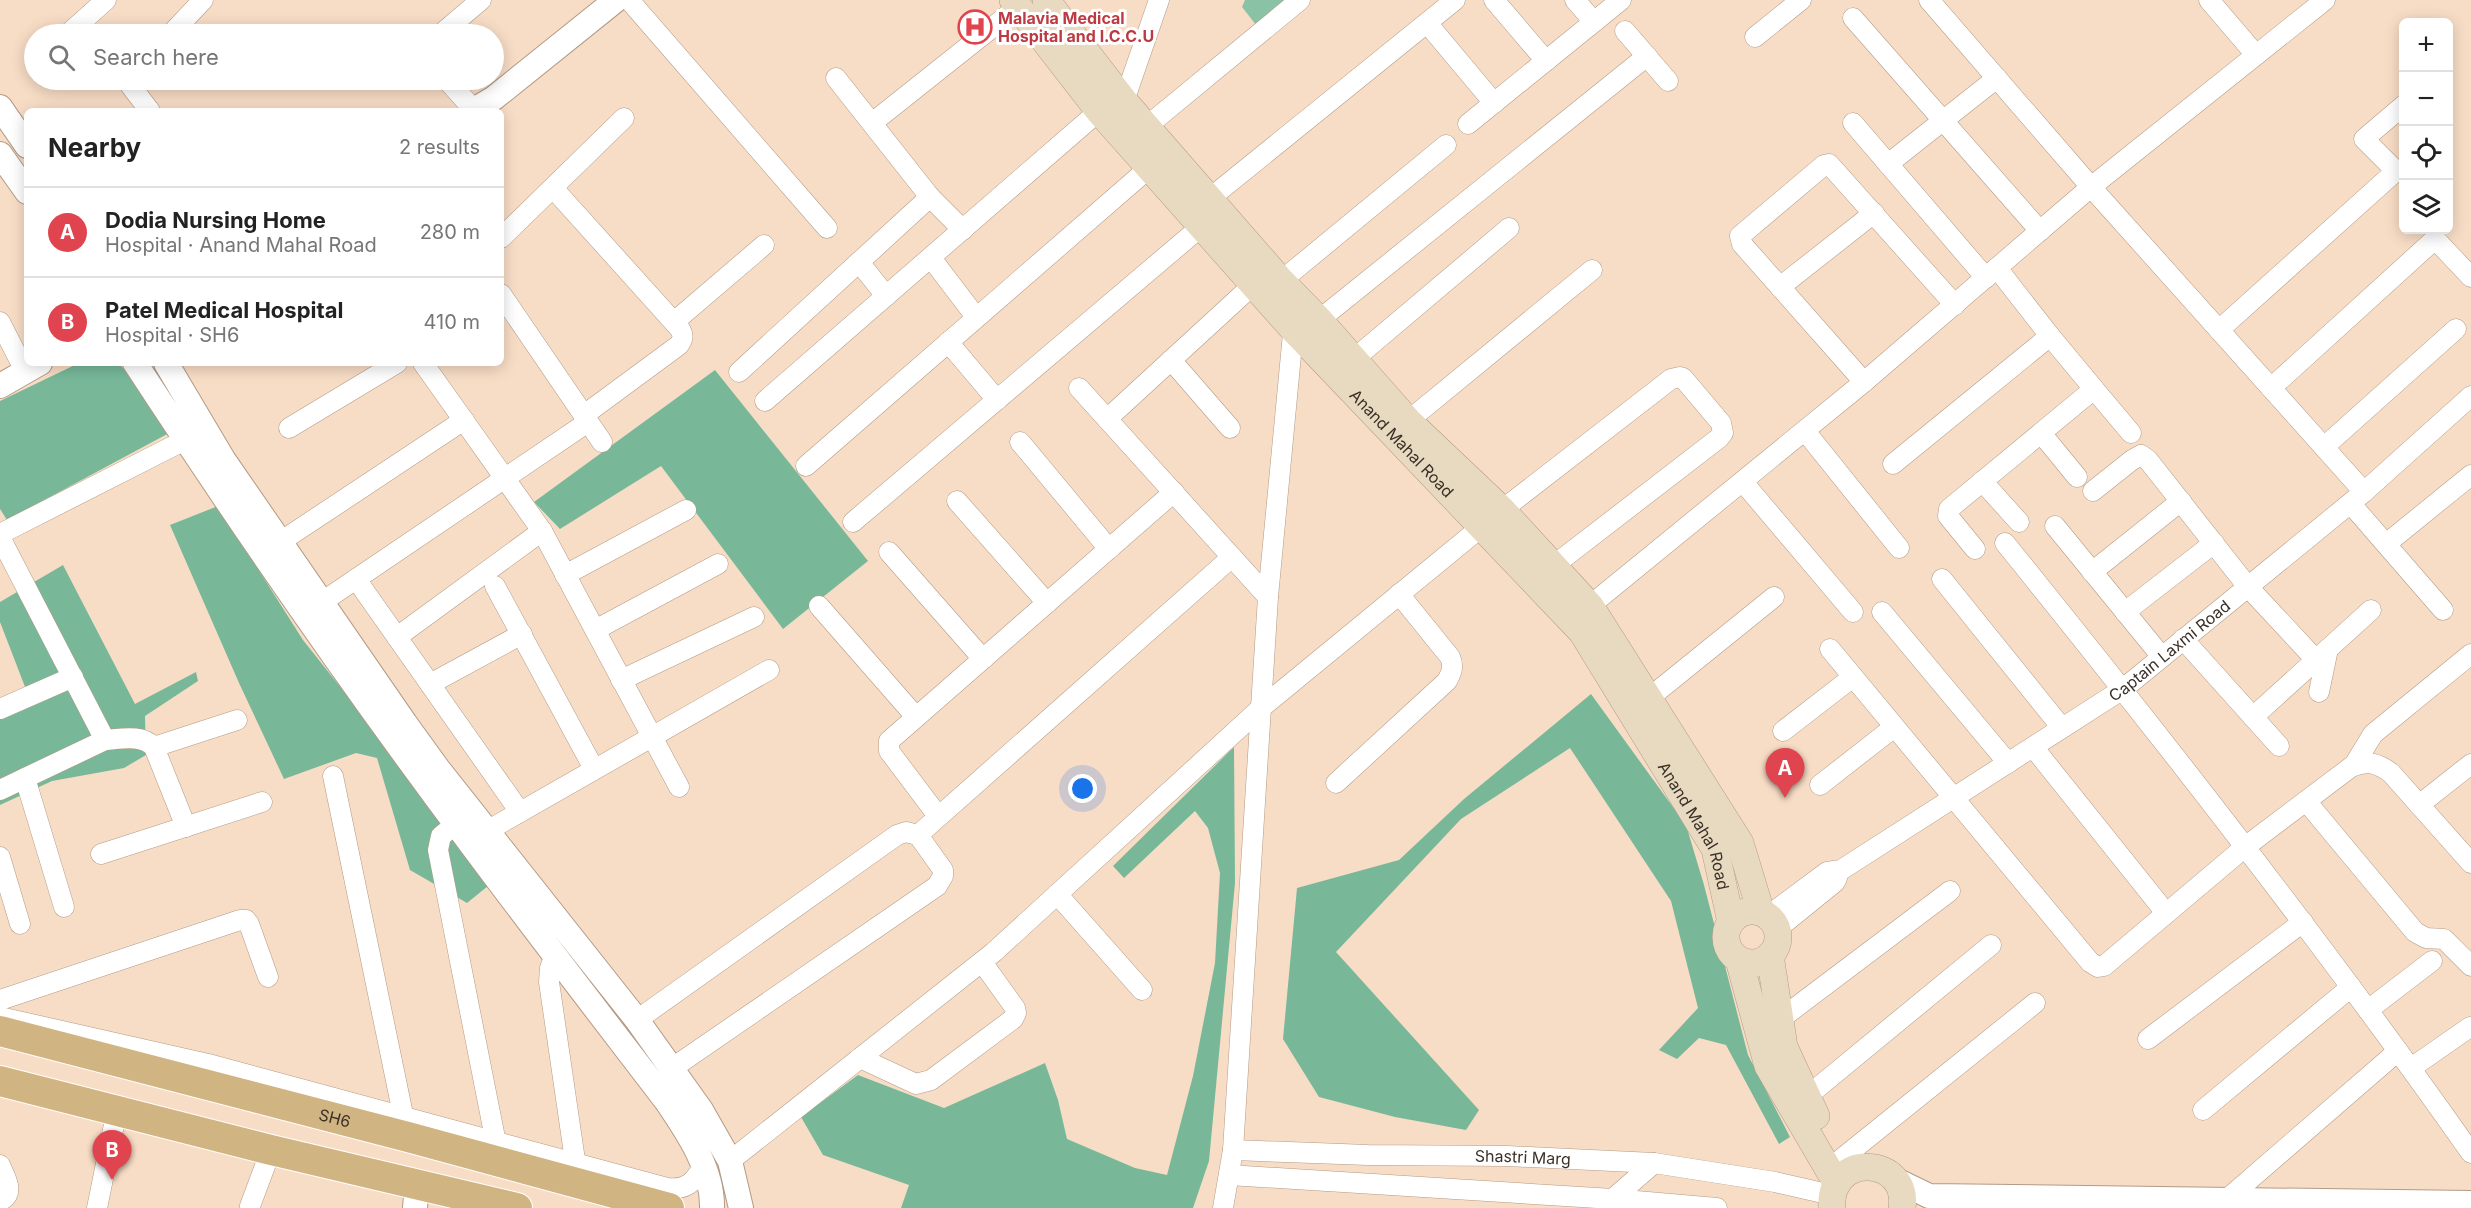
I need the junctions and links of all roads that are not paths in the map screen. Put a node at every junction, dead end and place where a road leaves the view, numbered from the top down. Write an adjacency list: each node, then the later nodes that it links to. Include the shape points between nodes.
1 (106, 0): 21 (street)
2 (203, 0): 22 (street)
3 (481, 0): 23 (street)
4 (616, 0): 34 (street)
5 (629, 0): 62 (street)
6 (1046, 0): 36 (main road, Anand Mahal Road)
7 (1159, 0): 36 (street)
8 (1300, 0): 49 (street)
9 (1455, 0): 20 (street)
10 (1494, 0): 28 (street)
11 (1575, 0): 19 (street)
12 (1621, 0): 19 (street)
13 (1801, 0): 25 (street)
14 (1929, 0): 30 (street)
15 (2209, 0): 26 (street)
16 (2325, 0): 26 (street)
17 (1016, 3): 43 (main road, Anand Mahal Road); 46 (street)
18 (1853, 18): 45 (street)
19 (1594, 22): 28 (street)
20 (1427, 23): 37 (street); 59 (street)
21 (79, 24)
22 (180, 24)
23 (453, 24)
24 (1625, 31): 27 (street)
25 (1755, 37)
26 (2256, 55): 55 (street)
27 (1647, 56): 31 (street); 80 (street)
28 (1546, 61): 37 (street)
29 (836, 78): 46 (street)
30 (1997, 78): 45 (street); 55 (street)
31 (1668, 81)
32 (133, 90): 39 (street)
33 (456, 90): 40 (street)
34 (504, 90)
35 (504, 90): 41 (street)
36 (1124, 101): 49 (main road, Anand Mahal Road)
37 (1494, 103): 48 (street)
38 (0, 107): 50 (street)
39 (147, 108)
40 (471, 108)
41 (476, 108)
42 (2399, 108): 85 (street, via 2364,139 2396,171)
43 (1099, 111): 54 (main road, Anand Mahal Road); 64 (street)
44 (624, 118): 57 (street)
45 (1944, 122): 53 (street); 65 (street)
46 (872, 123): 58 (street)
47 (1853, 123): 53 (street)
48 (1468, 124)
49 (1146, 127): 59 (main road, Anand Mahal Road)
50 (24, 142)
51 (1446, 145): 75 (street)
52 (0, 154): 56 (street)
53 (1888, 164): 71 (street)
54 (1149, 168): 61 (main road, Anand Mahal Road); 79 (street)
55 (2091, 187): 65 (street); 85 (street)
56 (24, 188)
57 (553, 188): 66 (street); 82 (street)
58 (930, 197): 64 (street); 69 (street)
59 (1209, 199): 75 (main road, Anand Mahal Road)
60 (1874, 213): 74 (street); 74 (street, via 1833,167 1824,165 1740,236 1742,244); 78 (street)
61 (1203, 225): 73 (main road, Anand Mahal Road); 103 (street)
62 (827, 228)
63 (1509, 228): 89 (street)
64 (963, 230): 68 (street)
65 (2040, 231): 71 (street)
66 (504, 235)
67 (764, 244): 82 (street)
68 (931, 258): 76 (street); 79 (street)
69 (859, 262): 76 (street); 96 (street)
70 (1592, 270): 108 (street)
71 (1991, 273): 78 (street); 86 (street)
72 (2471, 277): 100 (street, via 2435,239)
73 (1254, 284): 83 (main road, Anand Mahal Road); 90 (street)
74 (1780, 287): 97 (street)
75 (1289, 289): 80 (main road, Anand Mahal Road); 83 (street)
76 (886, 296): 104 (street)
77 (504, 298): 106 (street)
78 (1955, 305): 97 (street)
79 (976, 317): 87 (street)
80 (1319, 320): 89 (main road, Anand Mahal Road)
81 (0, 322): 88 (street)
82 (674, 322): 106 (street, via 683,334 679,345)
83 (1293, 329): 131 (main road, Anand Mahal Road); 144 (street)
84 (2456, 329): 117 (street)
85 (2219, 330): 100 (street)
86 (2050, 336): 101 (street); 118 (street)
87 (948, 342): 103 (street); 119 (street)
88 (24, 356)
89 (1354, 359): 108 (main road, Anand Mahal Road)
90 (1171, 360): 105 (street); 110 (street)
91 (137, 366): 114 (street)
92 (168, 366): 137 (street, via 223,459)
93 (392, 366): 109 (street)
94 (425, 366): 107 (street)
95 (32, 367): 98 (street)
96 (739, 372)
97 (1864, 382): 111 (street)
98 (0, 386)
99 (1079, 387): 105 (street)
100 (2271, 388): 117 (street)
101 (2094, 389): 112 (street); 113 (street)
102 (2471, 396): 127 (street, Captain Laxmi Road)
103 (997, 400): 132 (street)
104 (765, 401)
105 (1107, 418): 126 (street)
106 (586, 419): 115 (street); 121 (street)
107 (464, 420): 121 (street); 137 (street)
108 (1408, 421): 131 (main road, Anand Mahal Road)
109 (289, 428)
110 (1230, 428)
111 (1805, 431): 124 (street); 141 (street)
112 (2041, 433): 122 (street); 123 (street)
113 (2131, 433)
114 (185, 440): 136 (street); 214 (street, via 227,504)
115 (602, 442)
116 (1020, 442): 142 (street)
117 (2324, 447): 127 (street)
118 (1893, 464)
119 (806, 466)
120 (2471, 475): 140 (street)
121 (503, 477): 135 (street); 151 (street)
122 (2077, 477)
123 (1982, 481): 133 (street); 143 (street, via 1947,512)
124 (1743, 482): 163 (street); 166 (street)
125 (2093, 491): 129 (street, via 2141,455)
126 (1174, 492): 142 (street); 147 (street)
127 (2357, 498): 140 (street); 154 (street, Captain Laxmi Road)
128 (957, 501): 159 (street)
129 (2181, 501): 139 (street); 149 (street)
130 (686, 510): 150 (street)
131 (1492, 518): 148 (main road, Anand Mahal Road); 148 (street, via 1671,379 1683,378 1721,423 1723,433); 155 (street); 166 (main road, Anand Mahal Road)
132 (853, 522)
133 (2019, 522)
134 (2055, 526): 149 (street)
135 (542, 531): 150 (street); 170 (street)
136 (0, 535): 178 (street)
137 (280, 542): 158 (street)
138 (2005, 543): 182 (street)
139 (2214, 543): 154 (street); 165 (street)
140 (2386, 544): 162 (street)
141 (1899, 548)
142 (1109, 549): 159 (street)
143 (1975, 549)
144 (1272, 550): 147 (street); 156 (street)
145 (889, 552): 176 (street)
146 (718, 564): 168 (street)
147 (1238, 564): 156 (street); 213 (street)
148 (1553, 566): 166 (main road, Anand Mahal Road)
149 (2092, 572): 165 (street)
150 (565, 575): 168 (street)
151 (356, 579): 158 (street); 170 (street)
152 (1942, 579): 191 (street)
153 (495, 586): 169 (street)
154 (2248, 586): 171 (street, Captain Laxmi Road); 173 (street)
155 (1399, 594): 185 (street); 204 (street, via 1450,657 1452,672 1447,681)
156 (1268, 597): 185 (street)
157 (1774, 597): 184 (street)
158 (321, 602): 214 (street)
159 (1047, 603): 176 (street)
160 (819, 606): 187 (street)
161 (2371, 610): 173 (street)
162 (2443, 610)
163 (1853, 612)
164 (1882, 612): 198 (street)
165 (2125, 612): 175 (street)
166 (1581, 613): 184 (main road, Anand Mahal Road); 227 (main road, Anand Mahal Road, via 1591,645 1715,849)
167 (754, 617): 180 (street)
168 (595, 630): 180 (street)
169 (522, 634): 181 (street); 201 (street)
170 (397, 637): 181 (street)
171 (2183, 639): 175 (street, Captain Laxmi Road); 188 (street)
172 (1830, 649): 179 (street)
173 (2322, 654): 183 (street); 188 (street)
174 (2471, 654): 200 (street, via 2373,734)
175 (2162, 657): 182 (street, Captain Laxmi Road)
176 (982, 659): 187 (street)
177 (769, 670): 193 (street)
178 (73, 677): 186 (street); 194 (street)
179 (1853, 677): 190 (street); 192 (street)
180 (621, 680): 193 (street)
181 (430, 684): 212 (street)
182 (2122, 689): 191 (street, Captain Laxmi Road); 218 (street)
183 (2319, 692)
184 (1649, 698): 226 (main road, Anand Mahal Road, via 1740,843)
185 (1261, 708): 223 (street); 261 (street)
186 (0, 709)
187 (916, 717): 213 (street, via 887,746)
188 (2253, 717): 195 (street)
189 (237, 720): 196 (street)
190 (1893, 728): 205 (street); 208 (street)
191 (2062, 728): 197 (street, Captain Laxmi Road)
192 (1783, 731)
193 (651, 736): 201 (street); 206 (street)
194 (105, 740): 196 (street, via 138,739); 203 (street)
195 (2279, 746)
196 (154, 747): 215 (street)
197 (2033, 747): 198 (street, Captain Laxmi Road); 225 (street)
198 (2008, 763): 208 (street, Captain Laxmi Road)
199 (2471, 764): 211 (street)
200 (2354, 765): 209 (street); 211 (street, via 2372,762 2382,766)
201 (594, 769): 212 (street)
202 (333, 776): 257 (street)
203 (25, 778): 207 (street); 224 (street)
204 (1336, 783)
205 (1820, 785)
206 (679, 788)
207 (0, 790)
208 (1953, 800): 225 (street, via 2094,966 2104,966); 226 (street, Captain Laxmi Road, via 1841,870 1827,872)
209 (2306, 801): 218 (street); 236 (street, via 2415,932 2426,938 2444,939)
210 (262, 802): 215 (street)
211 (2419, 804): 221 (street)
212 (520, 812): 216 (street)
213 (938, 816): 217 (street)
214 (464, 817): 216 (street); 231 (street); 259 (street, via 441,836 438,850)
215 (186, 827): 219 (street)
216 (487, 831): 244 (street)
217 (918, 835): 244 (street, via 897,835); 252 (street, via 943,870 937,886)
218 (2245, 847): 225 (street); 228 (street)
219 (101, 854)
220 (0, 857): 229 (street)
221 (2471, 863)
222 (1950, 891): 245 (street)
223 (1057, 894): 235 (street); 239 (street)
224 (63, 907)
225 (2166, 913)
226 (1769, 919): 227 (main road, via 1745,912); 232 (main road, via 1775,948)
227 (1731, 922): 233 (main road, via 1726,938)
228 (2303, 922): 238 (street); 248 (street)
229 (20, 924)
230 (1991, 945): 254 (street)
231 (555, 955): 265 (street, via 667,1102); 266 (street, via 549,982)
232 (1770, 955): 233 (main road, via 1755,963); 245 (main road)
233 (1739, 960): 269 (main road, via 1768,1066)
234 (2432, 961): 242 (street)
235 (982, 962): 250 (street); 250 (street, via 1015,1008 1013,1018 932,1080 916,1084)
236 (2471, 966)
237 (268, 977): 240 (street, via 249,924 240,920)
238 (2352, 987): 242 (street); 256 (street)
239 (1142, 990)
240 (0, 1000)
241 (2035, 1004): 269 (street)
242 (2368, 1010): 249 (street)
243 (0, 1017): 257 (street, via 208,1064)
244 (637, 1020): 252 (street)
245 (1779, 1020): 254 (main road, via 1784,1047)
246 (2470, 1027): 251 (street)
247 (0, 1031): 257 (main road, SH6)
248 (2148, 1039)
249 (2398, 1050): 251 (street); 272 (street)
250 (860, 1058): 262 (street)
251 (2411, 1068): 258 (street)
252 (671, 1069): 262 (street, via 701,1110)
253 (0, 1081): 255 (main road)
254 (1805, 1098): 269 (main road)
255 (117, 1110): 260 (main road); 277 (street)
256 (2203, 1110)
257 (406, 1128): 259 (street); 266 (main road, SH6)
258 (2467, 1140)
259 (496, 1143): 266 (street)
260 (271, 1150): 270 (main road); 276 (street)
261 (1233, 1150): 263 (street, Shastri Marg); 267 (street)
262 (730, 1161): 281 (street)
263 (1654, 1163): 269 (street, Shastri Marg, via 1775,1182); 274 (street)
264 (0, 1165): 273 (street, via 10,1188)
265 (703, 1166): 266 (street, via 693,1182 676,1189); 280 (street, via 711,1188)
266 (577, 1174): 279 (main road, SH6)
267 (1229, 1175): 271 (street, Shastri Marg); 282 (street)
268 (1896, 1180): 269 (main road, via 1867,1166 1856,1168); 272 (street, via 1929,1196); 284 (main road)
269 (1837, 1184)
270 (428, 1197): 278 (main road)
271 (1486, 1199): 274 (street, Shastri Marg)
272 (2226, 1200): 275 (street)
273 (0, 1201)
274 (1608, 1203): 283 (street, Shastri Marg)
275 (2471, 1203)
276 (249, 1207)
277 (97, 1208)
278 (517, 1208)
279 (669, 1208)
280 (712, 1208)
281 (741, 1208)
282 (1223, 1208)
283 (1717, 1208)
284 (1902, 1208)

